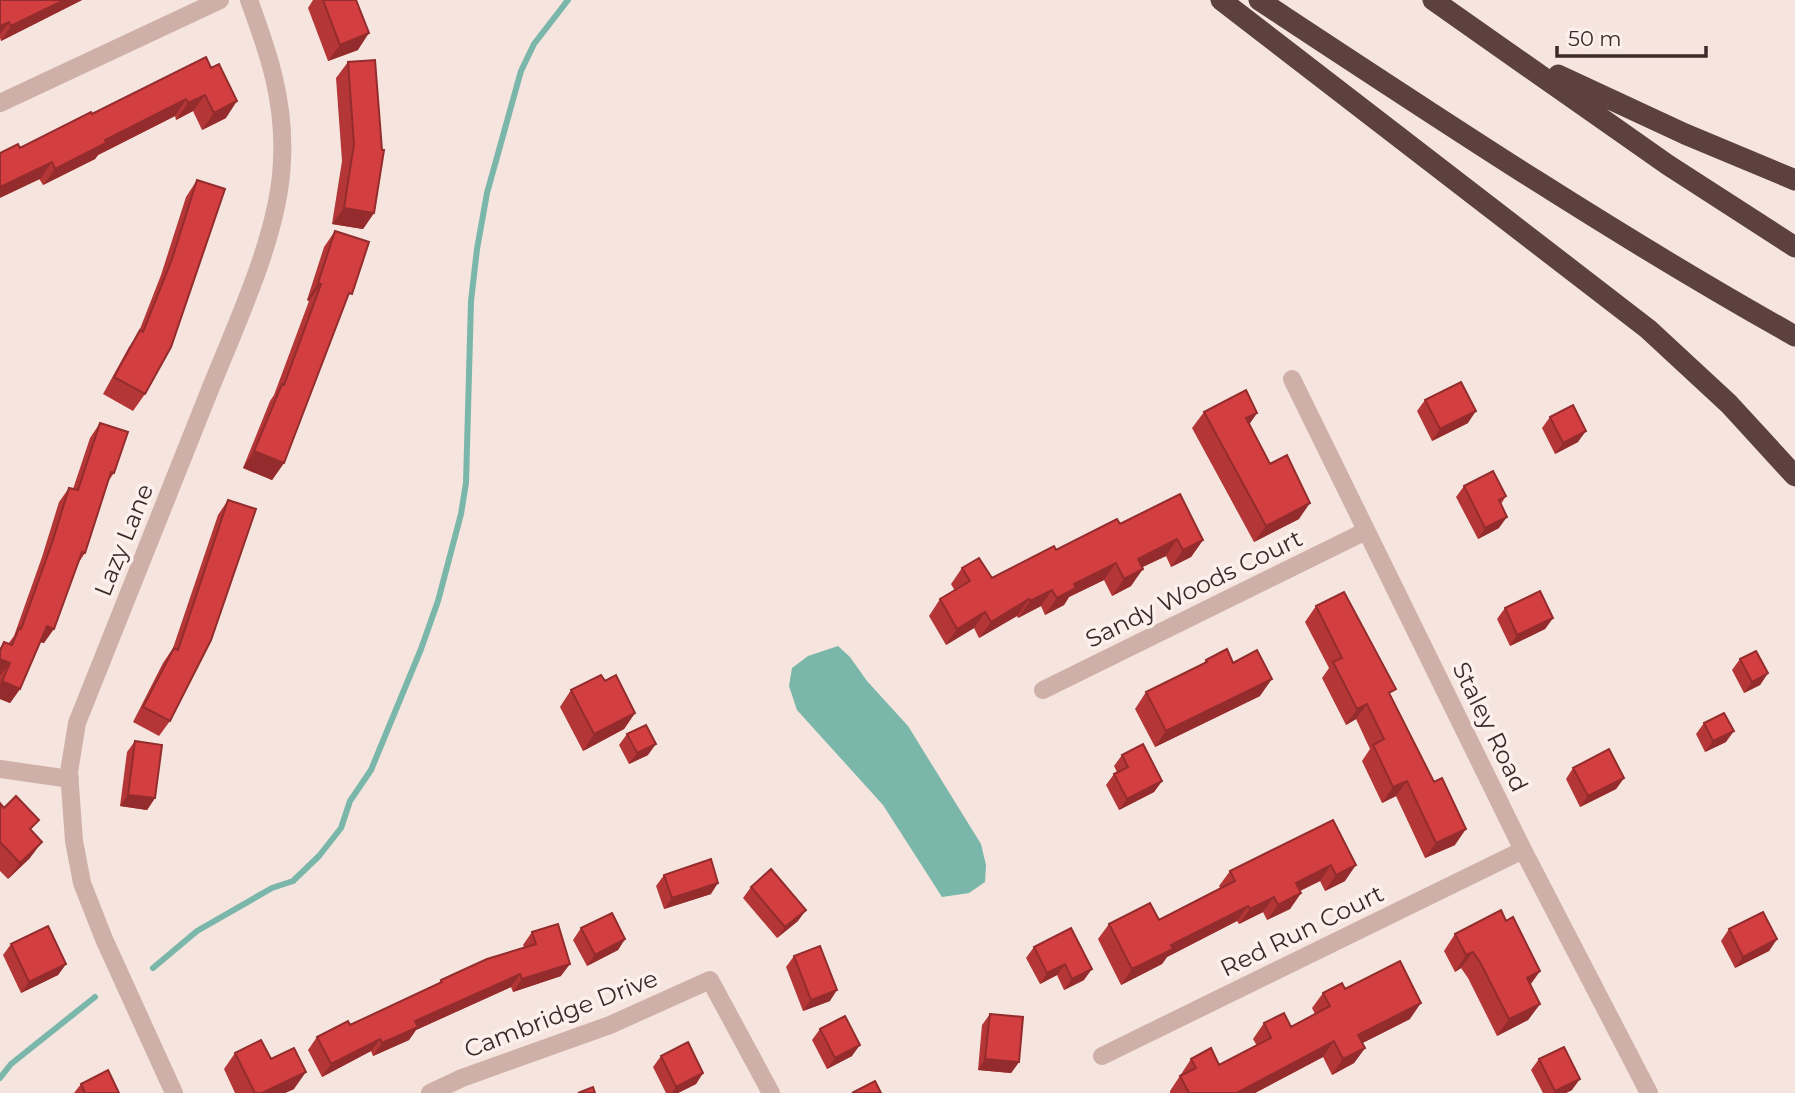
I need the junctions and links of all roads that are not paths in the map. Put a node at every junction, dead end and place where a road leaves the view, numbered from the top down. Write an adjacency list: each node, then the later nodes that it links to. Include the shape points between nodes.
1 (220, 0): 7 (street)
2 (249, 0): 16 (street, Lazy Lane, via 281,104 282,162 271,227 77,723)
3 (1222, 0): 12 (highway, via 1648,329 1729,404)
4 (1259, 0): 10 (highway, via 1623,235)
5 (1433, 0): 6 (highway)
6 (1511, 53): 8 (highway); 9 (highway, via 1668,165)
7 (0, 103)
8 (1795, 180)
9 (1795, 247)
10 (1795, 336)
11 (1292, 379): 13 (street, Staley Road)
12 (1795, 476)
13 (1366, 531): 14 (street, Sandy Woods Court); 17 (street, Staley Road)
14 (1043, 690)
15 (0, 769): 16 (street)
16 (70, 779): 19 (street, Lazy Lane, via 82,883)
17 (1523, 850): 18 (street, Red Run Court); 22 (street, Staley Road)
18 (1102, 1056)
19 (174, 1093)
20 (430, 1093): 21 (street, Cambridge Drive, via 610,1025 710,980)
21 (771, 1093)
22 (1649, 1093)

